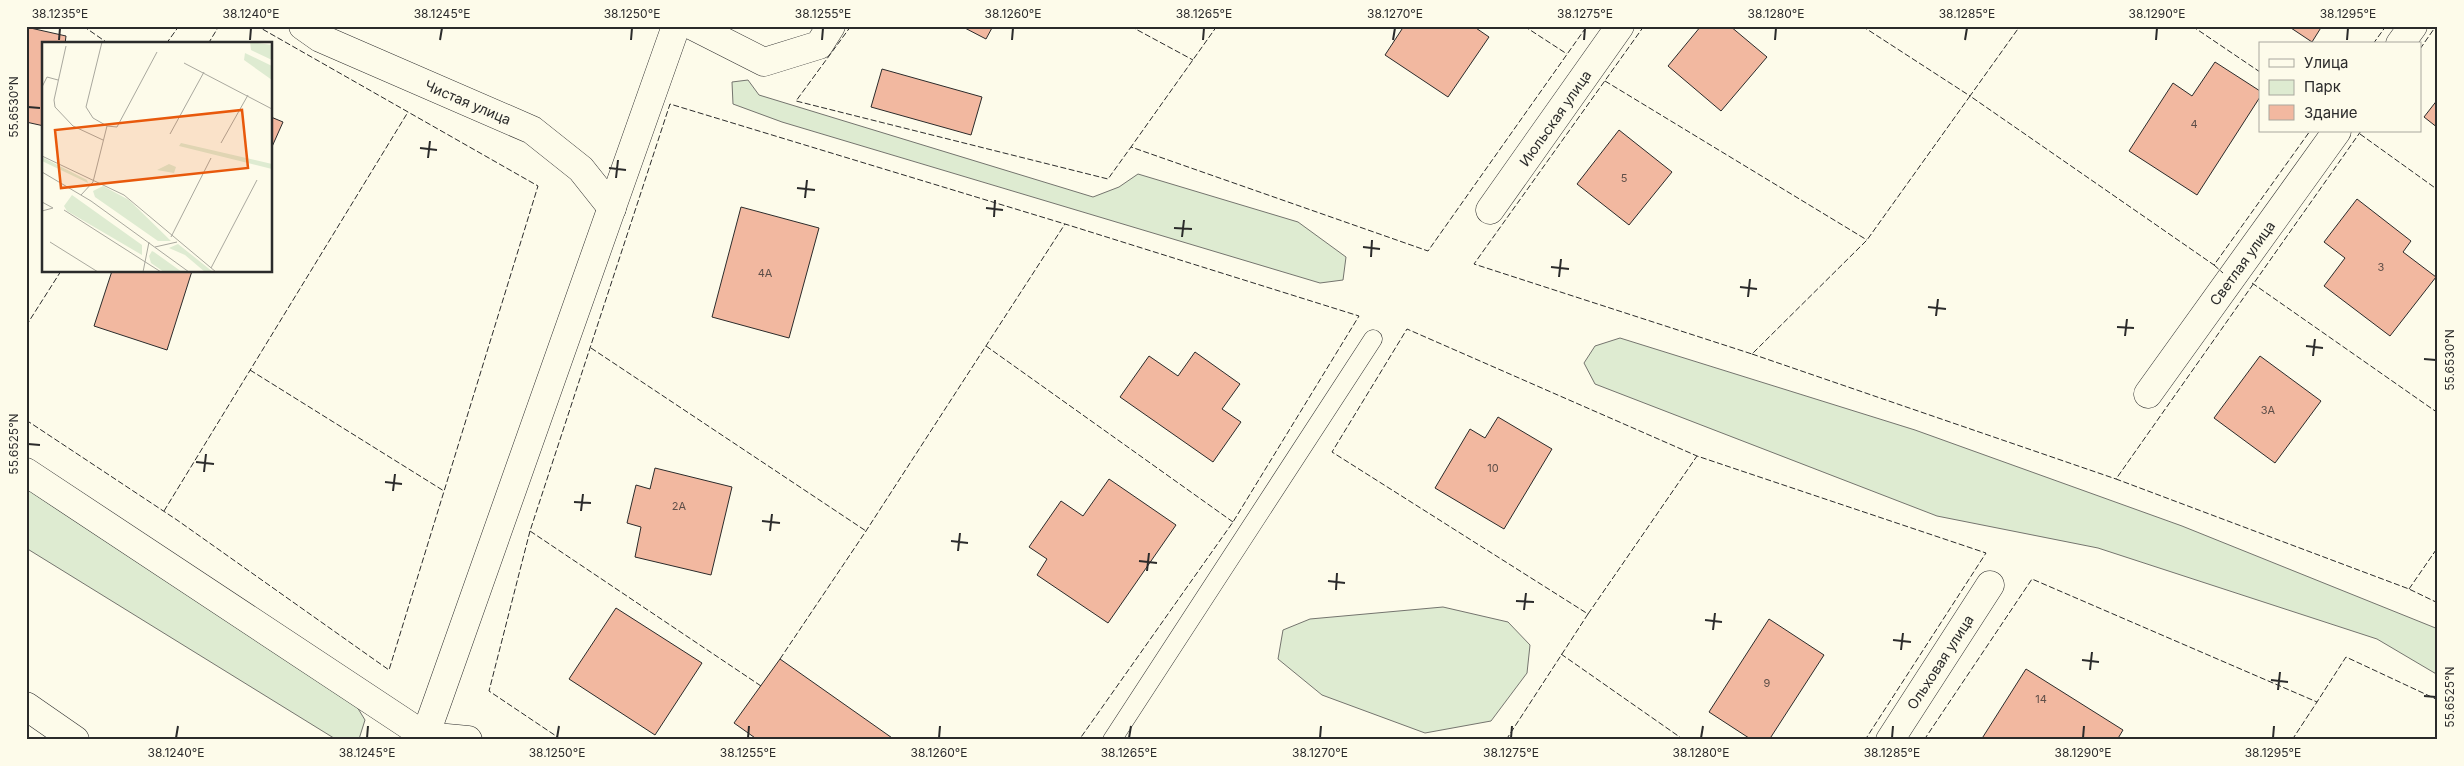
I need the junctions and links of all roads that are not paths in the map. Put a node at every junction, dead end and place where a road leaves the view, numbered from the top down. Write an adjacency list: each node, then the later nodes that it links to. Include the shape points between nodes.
1 (303, 26): 9 (street, Чистая улица, via 320,38 532,130 581,169)
2 (676, 26): 9 (street)
3 (693, 26): 4 (street, via 764,62 819,44)
4 (831, 26)
5 (1620, 26): 10 (street, Июльская улица)
6 (2413, 26): 7 (street)
7 (2401, 42)
8 (2336, 132): 12 (street, Светлая улица)
9 (612, 208): 16 (street)
10 (1490, 210)
11 (1373, 339): 19 (lane)
12 (2148, 394)
13 (26, 472): 16 (street)
14 (1990, 585): 20 (street, Ольховая улица)
15 (26, 706): 17 (street)
16 (423, 738): 18 (street)
17 (75, 740)
18 (468, 740)
19 (1112, 740)
20 (1890, 740)

